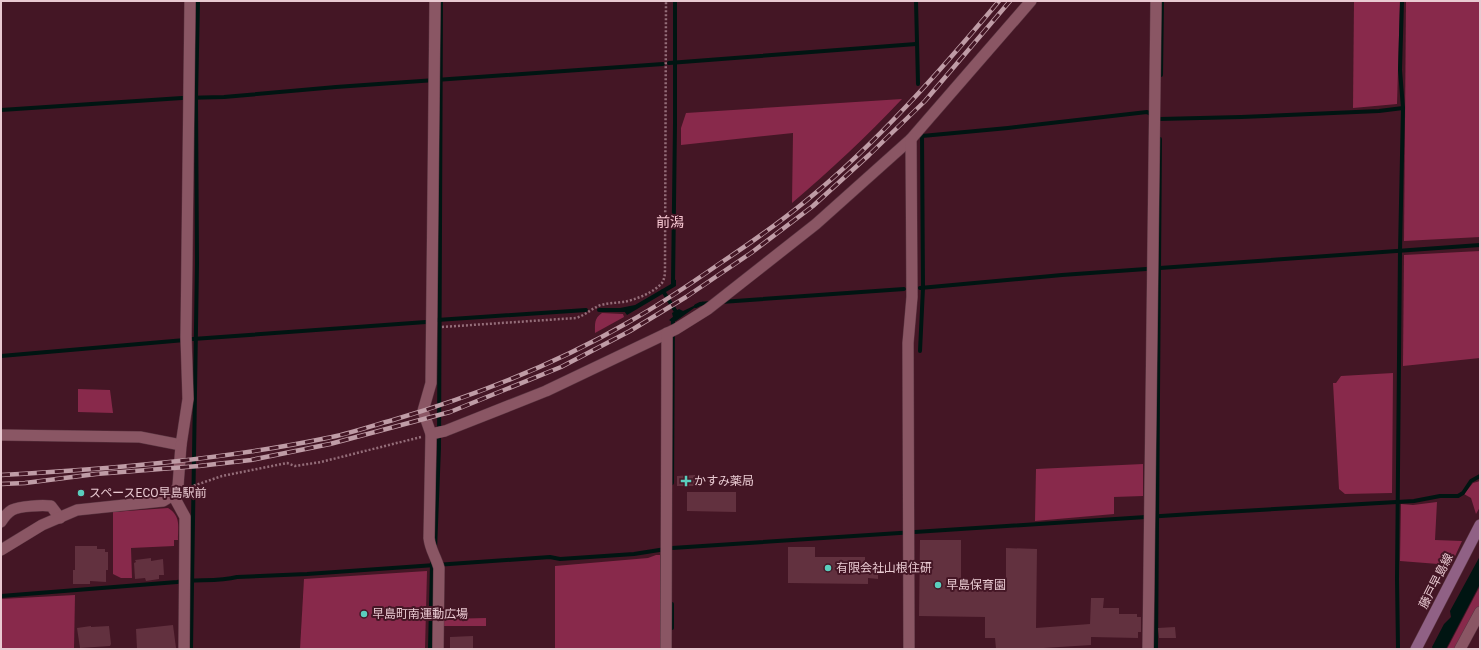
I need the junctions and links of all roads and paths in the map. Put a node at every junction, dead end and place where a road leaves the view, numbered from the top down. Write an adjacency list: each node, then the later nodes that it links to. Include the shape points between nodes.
1 (190, 1): 11 (street, via 188,399)
2 (435, 1): 9 (street, via 431,383 422,411)
3 (666, 1): 7 (path, via 665,276 662,282 642,296 603,304 576,318)
4 (1031, 1): 6 (street)
5 (1156, 1): 23 (street)
6 (911, 138): 8 (street, via 816,224 708,309); 22 (street, via 912,298 908,343)
7 (442, 327)
8 (671, 331): 9 (street, via 546,391); 21 (street)
9 (437, 433): 12 (path, via 321,462 295,466 287,463 222,476); 20 (street, via 428,538 436,559)
10 (1, 434): 11 (street, via 140,438)
11 (181, 445): 13 (street, via 178,486)
12 (193, 486)
13 (173, 495): 14 (street, via 163,501 77,510); 19 (street, via 186,517)
14 (60, 518): 15 (street, via 51,506 45,505 16,508 6,514); 17 (street, via 42,525)
15 (1, 522)
16 (1480, 525): 24 (main road, 藤戸早島線)
17 (1, 550)
18 (1480, 612): 25 (street)
19 (184, 649)
20 (438, 649)
21 (666, 649)
22 (909, 649)
23 (1148, 649)
24 (1416, 649)
25 (1460, 649)

